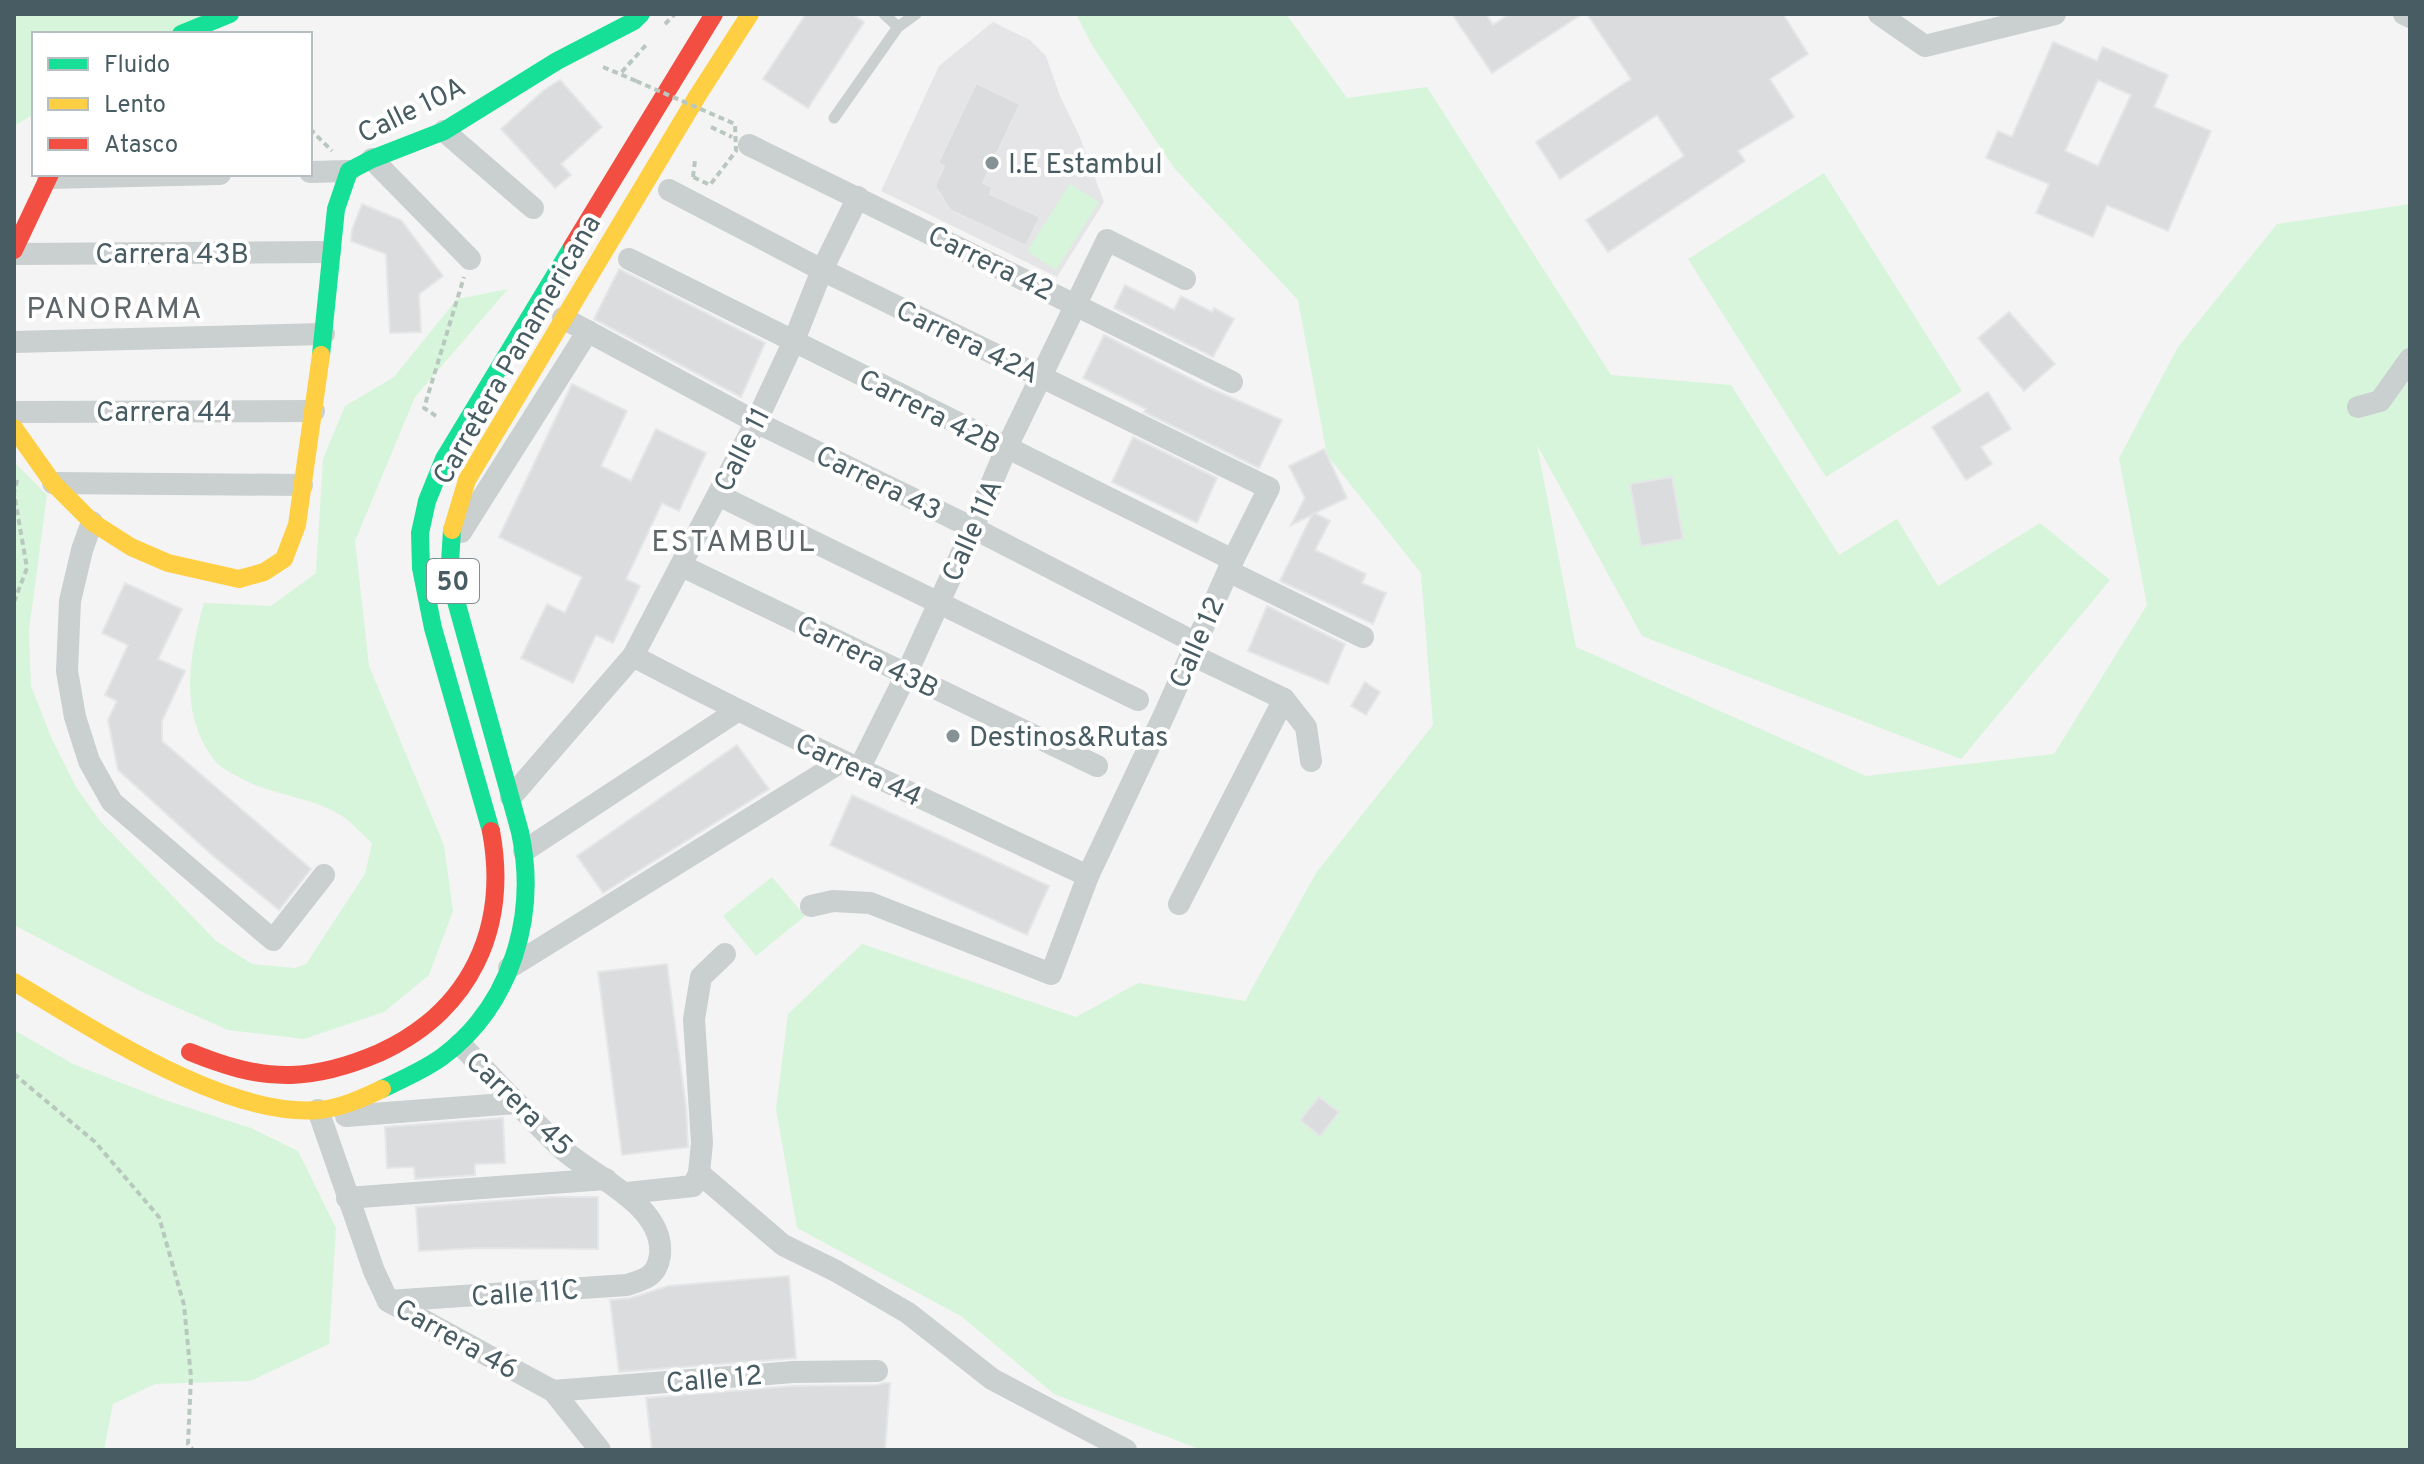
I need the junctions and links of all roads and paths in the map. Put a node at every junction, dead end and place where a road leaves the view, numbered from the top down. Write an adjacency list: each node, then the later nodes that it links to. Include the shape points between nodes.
1 (230, 14): 13 (main road)
2 (641, 14): 17 (main road, Calle 10A)
3 (675, 14): 14 (path)
4 (714, 14): 47 (main road, Carretera Panamericana / 50)
5 (750, 14): 34 (main road, Carretera Panamericana / 50)
6 (884, 14): 12 (lane)
7 (916, 14): 12 (lane)
8 (1879, 14): 9 (street, via 1925,46)
9 (2055, 14)
10 (2404, 14): 11 (street)
11 (2410, 17)
12 (898, 27): 16 (lane)
13 (186, 32)
14 (656, 34)
15 (647, 44): 23 (path, bridge, via 620,74 735,124 736,151 710,185)
16 (834, 118)
17 (444, 131): 19 (main road, Calle 10A); 26 (street)
18 (749, 145): 25 (street, Carrera 42)
19 (372, 159): 20 (main road, Calle 10A); 29 (street)
20 (349, 171): 21 (street); 28 (main road, Calle 10A)
21 (312, 172)
22 (49, 176): 27 (main road)
23 (693, 177)
24 (669, 190): 31 (street, Carrera 42A)
25 (858, 197): 31 (street, Calle 11); 33 (street, Carrera 42)
26 (533, 208)
27 (14, 252): 28 (street, Carrera 43B)
28 (330, 252): 36 (main road, Calle 10A)
29 (470, 259): 47 (path, via 424,408)
30 (629, 259): 38 (street, Carrera 42B)
31 (822, 270): 38 (street, Calle 11); 40 (street, Carrera 42A)
32 (1185, 279): 33 (street, Calle 11A, via 1107,240)
33 (1076, 303): 40 (street, Calle 11A); 41 (street, Carrera 42)
34 (563, 318): 35 (street, Carrera 43); 56 (main road, Carretera Panamericana / 50, via 467,480)
35 (588, 331): 45 (street, Carrera 43); 56 (street)
36 (324, 334): 37 (street); 43 (main road, Calle 10A)
37 (14, 342)
38 (793, 343): 45 (street, Calle 11); 49 (street, Carrera 42B)
39 (2410, 359): 42 (street, via 2380,401)
40 (1040, 376): 49 (street, Calle 11A); 52 (street, Carrera 42A)
41 (1232, 382)
42 (2358, 407)
43 (314, 411): 44 (street, Carrera 44); 51 (main road, Calle 10A)
44 (14, 412)
45 (756, 422): 53 (street, Calle 11); 55 (street, Carrera 43)
46 (14, 428): 48 (main road, Calle 10A)
47 (460, 433): 81 (main road, Carretera Panamericana / 50, via 424,504 419,547 439,652 469,744 497,870 486,941 467,984 414,1035 359,1064 329,1073 260,1074)
48 (24, 445): 50 (main road, Calle 10A); 59 (path, via 14,493 27,568)
49 (1006, 449): 55 (street, Calle 11A); 58 (street, Carrera 42B)
50 (53, 483): 51 (street); 54 (main road, Calle 10A)
51 (302, 485): 54 (main road, Calle 10A, via 297,525 284,559 239,579 168,563)
52 (1269, 488): 58 (street, Calle 12)
53 (718, 495): 57 (street, Calle 11); 60 (street)
54 (92, 522): 73 (street, via 70,601 67,671 89,761 112,802 273,940)
55 (973, 528): 60 (street, Calle 11A); 62 (street, Carrera 43)
56 (450, 550): 71 (main road, Carretera Panamericana / 50, via 458,613)
57 (682, 566): 63 (street, Calle 11); 64 (street, Carrera 43B)
58 (1230, 566): 61 (street, Carrera 42B); 62 (street, Calle 12)
59 (14, 602)
60 (938, 603): 64 (street, Calle 11A); 66 (street)
61 (1363, 637)
62 (1193, 648): 65 (street, Carrera 43); 74 (street, Calle 12)
63 (633, 656): 67 (street, Carrera 44); 71 (street, Calle 11)
64 (906, 675): 69 (street, Calle 11A); 70 (street, Carrera 43B)
65 (1284, 699): 68 (street, via 1306,727); 75 (street)
66 (1138, 700)
67 (737, 711): 69 (street, Carrera 44); 72 (street)
68 (1311, 761)
69 (850, 765): 74 (street, Carrera 44); 78 (street)
70 (1097, 766)
71 (511, 797): 72 (main road, Carretera Panamericana / 50)
72 (524, 851): 78 (main road, Carretera Panamericana / 50, via 526,905)
73 (324, 875)
74 (1088, 876): 76 (street, Calle 12, via 1051,974 870,903)
75 (1179, 904)
76 (811, 906)
77 (725, 954): 85 (street, via 701,977 694,1019)
78 (509, 969): 80 (main road, Carretera Panamericana / 50, via 485,1014)
79 (14, 982): 84 (main road, Carretera Panamericana / 50, via 188,1077 275,1108)
80 (460, 1044): 83 (street, Carrera 45); 84 (main road, Carretera Panamericana / 50, via 390,1086)
81 (174, 1045)
82 (14, 1074): 93 (path, via 95,1142 159,1217 184,1305 191,1377 188,1444)
83 (517, 1103): 84 (street); 86 (street, Carrera 45, via 562,1149)
84 (319, 1114): 88 (street, Carrera 46)
85 (699, 1173): 87 (street, via 693,1186); 95 (street, via 783,1245 908,1313 992,1379)
86 (606, 1179): 87 (street, Carrera 45); 88 (street)
87 (627, 1193): 89 (street, Carrera 45, via 655,1227)
88 (347, 1198): 90 (street, Carrera 46)
89 (657, 1270): 90 (street, Calle 11C, via 650,1278 627,1285)
90 (388, 1301): 92 (street, Carrera 46)
91 (877, 1371): 92 (street, Calle 12, via 793,1372)
92 (553, 1391): 94 (street, Carrera 46)
93 (193, 1450)
94 (600, 1450)
95 (1126, 1450)

